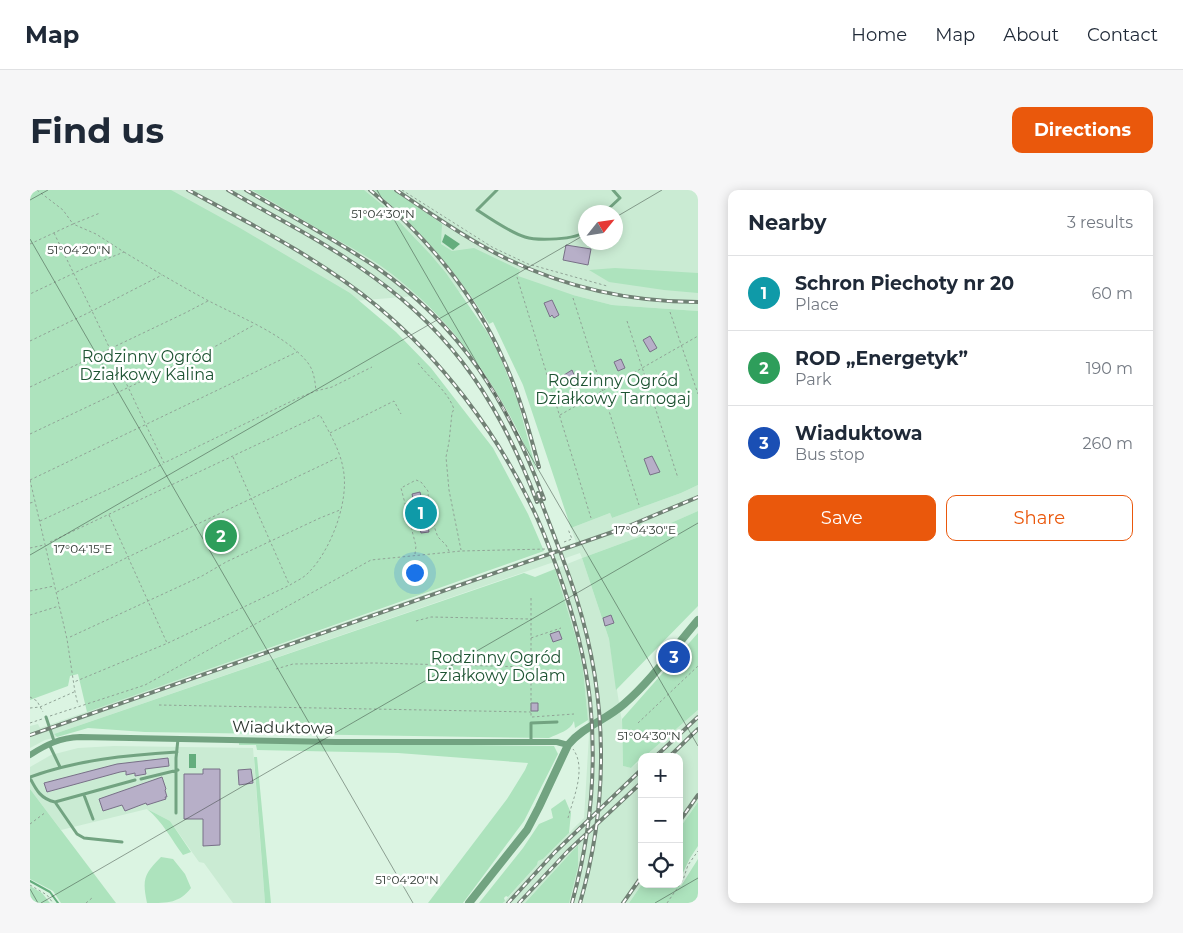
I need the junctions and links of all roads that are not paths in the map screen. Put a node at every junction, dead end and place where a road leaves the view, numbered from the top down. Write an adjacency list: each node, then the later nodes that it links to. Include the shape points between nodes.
1 (497, 190): 4 (lane, via 477,210 492,220 525,237 566,239)
2 (613, 190): 3 (lane, via 620,198)
3 (612, 205)
4 (578, 235)
5 (698, 621): 11 (street, via 624,705 575,736)
6 (46, 717): 9 (lane)
7 (558, 722): 10 (lane, via 531,723)
8 (178, 738): 9 (street, Wiaduktowa, via 80,737); 10 (street, Wiaduktowa); 12 (lane)
9 (51, 742): 13 (street, Wiaduktowa); 14 (lane)
10 (531, 742): 11 (street, Wiaduktowa)
11 (568, 745): 24 (street, via 527,830)
12 (177, 752): 14 (lane, via 125,756); 15 (lane)
13 (30, 754)
14 (60, 767): 16 (lane)
15 (178, 770): 17 (lane); 21 (lane)
16 (30, 777): 20 (lane, via 46,800)
17 (141, 779)
18 (135, 780): 19 (lane)
19 (84, 795): 20 (lane); 22 (lane)
20 (55, 802): 23 (lane, via 77,834 84,838)
21 (176, 813)
22 (93, 819)
23 (122, 842)
24 (469, 903)

